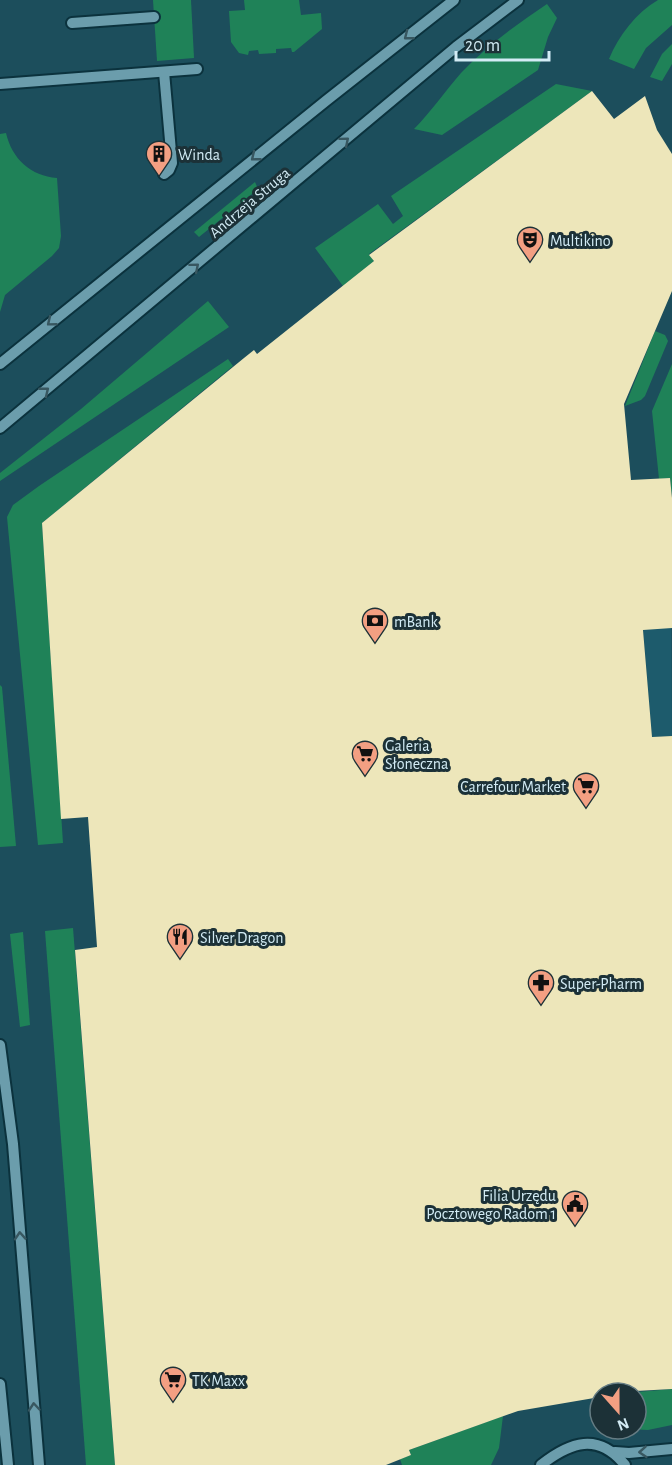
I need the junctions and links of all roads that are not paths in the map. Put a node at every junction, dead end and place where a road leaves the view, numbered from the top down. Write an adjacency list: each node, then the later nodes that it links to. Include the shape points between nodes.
1 (454, 0): 9 (street, Andrzeja Struga, one-way to 9)
2 (518, 0): 10 (street, Andrzeja Struga, one-way to 2, via 456,47)
3 (154, 17): 4 (street)
4 (72, 23)
5 (197, 69): 6 (street)
6 (164, 72): 7 (street); 8 (street, via 172,163)
7 (0, 84)
8 (164, 174)
9 (0, 364)
10 (0, 428)
11 (0, 1045): 16 (street, one-way to 11, via 13,1144)
12 (0, 1384): 15 (street)
13 (672, 1449): 14 (street, one-way to 14)
14 (615, 1452): 17 (street, via 597,1444 576,1445); 18 (street)
15 (8, 1465)
16 (39, 1465)
17 (541, 1465)
18 (625, 1465)

